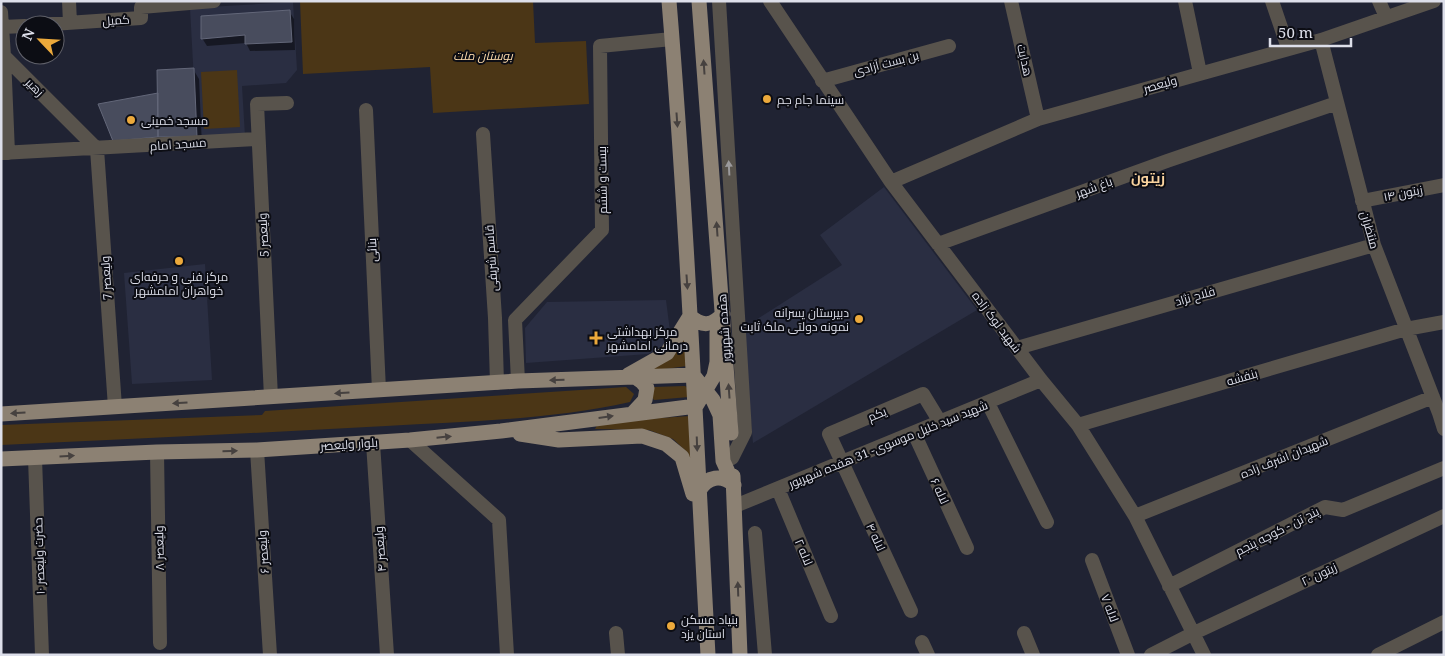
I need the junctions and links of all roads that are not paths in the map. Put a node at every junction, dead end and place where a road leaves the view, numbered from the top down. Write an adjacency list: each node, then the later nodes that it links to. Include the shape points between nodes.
1 (69, 1): 15 (street)
2 (214, 1): 15 (street, کمیل, via 140,7 141,18)
3 (669, 1): 18 (main road)
4 (699, 1): 38 (main road, هفده شهریور, one-way to 4)
5 (719, 1): 38 (street, one-way to 5)
6 (770, 1): 24 (street, شهید لوک زاده)
7 (1011, 1): 28 (street, هدایت)
8 (1185, 1): 23 (street)
9 (1272, 1): 21 (street)
10 (1379, 1): 13 (street)
11 (1434, 1): 13 (street, ولیعصر)
12 (1, 12): 17 (street)
13 (1386, 17): 19 (street, ولیعصر)
14 (65, 23): 15 (street, کمیل)
15 (70, 23)
16 (15, 26): 17 (street)
17 (2, 27): 22 (street)
18 (672, 40): 40 (main road, one-way to 40); 42 (street, بیست و ششم, via 600,46 602,230)
19 (1321, 40): 21 (street, ولیعصر); 26 (street, منتظران)
20 (949, 46): 24 (street, بن بست آزادی)
21 (1288, 48): 23 (street, ولیعصر)
22 (4, 56): 31 (street, زهیر); 32 (street)
23 (1200, 73): 28 (street, ولیعصر)
24 (822, 81): 33 (street, شهید لوک زاده)
25 (287, 103): 30 (street, ولیعصر 5, via 256,104)
26 (1337, 103): 35 (street, منتظران); 36 (street, باغ شهر)
27 (366, 110): 51 (street, بنائی)
28 (1038, 119): 33 (street, ولیعصر)
29 (483, 134): 41 (street, قاسم شریفی)
30 (258, 139): 31 (street, مسجد امام); 53 (street, ولیعصر 5)
31 (97, 149): 32 (street, مسجد امام); 57 (street, ولیعصر 7)
32 (4, 153)
33 (891, 182): 36 (street, شهید لوک زاده)
34 (1444, 185): 35 (street, زیتون ۱۴)
35 (1362, 201): 37 (street, منتظران)
36 (938, 244): 45 (street, شهید لوک زاده)
37 (1374, 245): 44 (street, منتظران); 45 (street, فلاح نژاد)
38 (728, 275): 39 (main road, هفده شهریور); 71 (street, via 745,432)
39 (723, 314): 40 (main road, via 710,324 702,324); 52 (main road, via 717,332 714,376); 71 (main road, هفده شهریور, one-way to 39)
40 (690, 316): 46 (main road); 47 (main road, via 667,353)
41 (495, 318): 42 (street); 50 (street, قاسم شریفی)
42 (515, 320): 49 (street)
43 (1444, 322): 44 (street, بنفشه)
44 (1406, 329): 54 (street, منتظران); 62 (street, بنفشه)
45 (1017, 348): 48 (street, شهید لوک زاده)
46 (693, 375): 47 (main road); 52 (main road); 56 (main road)
47 (629, 378): 49 (main road, one-way to 49); 60 (main road, via 642,382 647,388 645,400)
48 (1041, 380): 55 (street, شهید سید خلیل موسوی- 31 هفده شهریور); 62 (street, شهید لوک زاده)
49 (518, 382): 50 (main road)
50 (497, 383): 51 (main road)
51 (379, 390): 53 (main road, one-way to 53)
52 (706, 390): 56 (main road); 75 (main road, via 720,415 723,461)
53 (271, 397): 57 (main road, one-way to 57)
54 (1433, 398): 58 (street, منتظران); 79 (street, شهیدان اشرف زاده)
55 (988, 403): 61 (street, شهید سید خلیل موسوی- 31 هفده شهریور); 82 (street)
56 (696, 406): 60 (main road, بلوار ولیعصر); 77 (main road, one-way to 77)
57 (115, 407): 59 (main road, one-way to 59)
58 (1441, 412): 63 (street)
59 (1, 414)
60 (632, 414): 64 (main road, بلوار ولیعصر, one-way to 60)
61 (940, 422): 65 (street, شهید سید خلیل موسوی- 31 هفده شهریور); 73 (street, یکم, via 923,394 829,434)
62 (1078, 425): 79 (street, شهید لوک زاده)
63 (1444, 429)
64 (501, 431): 66 (main road, بلوار ولیعصر, one-way to 64); 81 (main road, via 559,440 642,436 666,444 682,457)
65 (914, 433): 73 (street, شهید سید خلیل موسوی- 31 هفده شهریور); 84 (street, لاله ۶)
66 (410, 440): 67 (main road, بلوار ولیعصر); 97 (street, via 499,520)
67 (373, 443): 68 (main road, بلوار ولیعصر); 96 (street, ولیعصر ۴)
68 (257, 450): 69 (main road, بلوار ولیعصر, one-way to 68); 95 (street, ولیعصر ۶)
69 (158, 452): 70 (main road, بلوار ولیعصر, one-way to 69); 93 (street, ولیعصر ۸)
70 (35, 458): 72 (main road, بلوار ولیعصر); 94 (street, حضرت ولیعصر ۱۰)
71 (732, 458): 75 (main road, هفده شهریور)
72 (1, 459)
73 (842, 463): 76 (street, شهید سید خلیل موسوی- 31 هفده شهریور); 87 (street, لاله ۴)
74 (1444, 468): 86 (street, پنج تن - کوچه پنجم, via 1343,510 1325,507)
75 (734, 484): 77 (main road, via 718,477 706,481); 78 (main road, هفده شهریور)
76 (778, 489): 78 (street, شهید سید خلیل موسوی- 31 هفده شهریور); 88 (street, لاله ۲)
77 (699, 491): 81 (main road)
78 (735, 506): 100 (main road, هفده شهریور, one-way to 78)
79 (1135, 516): 86 (street, شهید لوک زاده)
80 (1444, 516): 92 (street, زیتون ۲۰)
81 (701, 522): 99 (main road)
82 (1047, 522)
83 (755, 533): 101 (street)
84 (967, 548)
85 (1092, 560): 103 (street, لاله ۷)
86 (1169, 586): 92 (street, شهید لوک زاده)
87 (911, 611)
88 (832, 616)
89 (1444, 622): 106 (street)
90 (616, 633): 98 (street)
91 (1024, 633): 102 (street)
92 (1194, 633): 104 (street, زیتون ۲۰); 105 (street, شهید لوک زاده)
93 (160, 643)
94 (42, 655)
95 (270, 655)
96 (387, 655)
97 (507, 655)
98 (618, 655)
99 (708, 655)
100 (740, 655)
101 (765, 655)
102 (1033, 655)
103 (1128, 655)
104 (1151, 655)
105 (1204, 655)
106 (1378, 655)

